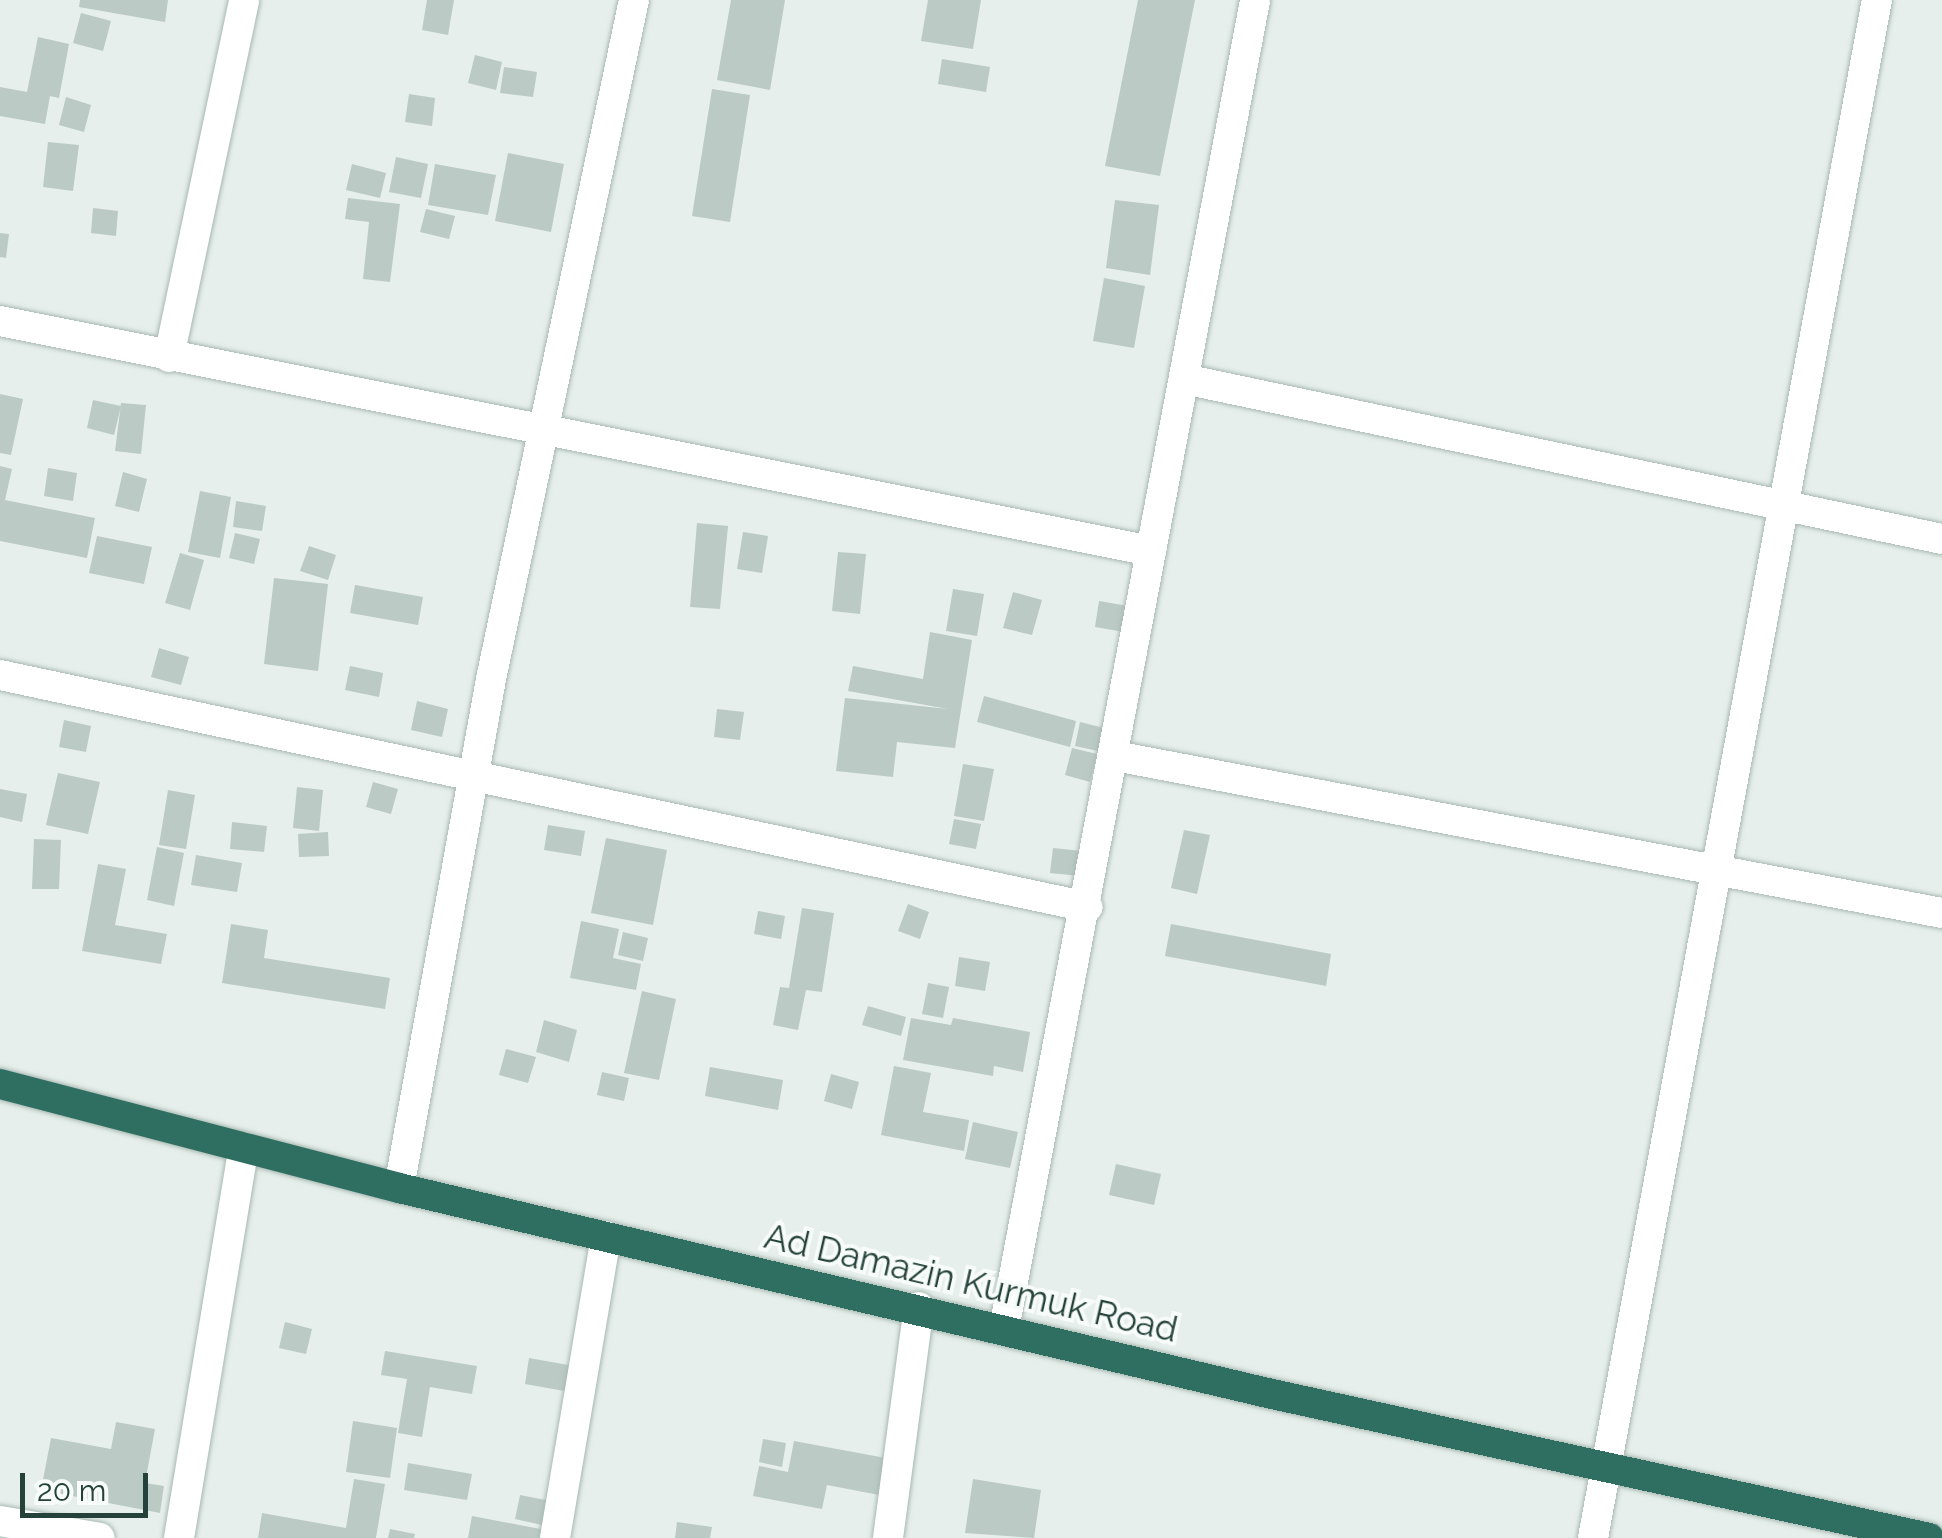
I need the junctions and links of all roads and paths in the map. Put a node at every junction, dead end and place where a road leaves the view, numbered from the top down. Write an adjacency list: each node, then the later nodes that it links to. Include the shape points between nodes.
1 (244, 0): 6 (street)
2 (634, 0): 8 (street)
3 (1255, 0): 7 (street)
4 (1877, 0): 9 (street)
5 (0, 321): 6 (street)
6 (169, 357): 8 (street)
7 (1184, 380): 9 (street); 11 (street)
8 (546, 434): 11 (street); 14 (street)
9 (1780, 505): 10 (street); 15 (street)
10 (1942, 540)
11 (1151, 551): 13 (street)
12 (0, 674): 14 (street)
13 (1115, 756): 15 (street); 16 (street)
14 (473, 776): 16 (street); 20 (street)
15 (1712, 869): 17 (street); 24 (street)
16 (1088, 907): 23 (street)
17 (1942, 913)
18 (0, 1084): 19 (highway, Ad Damazin Kurmuk Road)
19 (244, 1147): 20 (highway, Ad Damazin Kurmuk Road); 27 (street)
20 (399, 1188): 21 (highway, Ad Damazin Kurmuk Road)
21 (606, 1236): 22 (highway, Ad Damazin Kurmuk Road); 28 (street)
22 (919, 1307): 23 (highway, Ad Damazin Kurmuk Road); 29 (street)
23 (1004, 1329): 24 (highway, Ad Damazin Kurmuk Road)
24 (1602, 1469): 30 (street); 31 (highway, Ad Damazin Kurmuk Road)
25 (0, 1521): 26 (street)
26 (100, 1538)
27 (179, 1538)
28 (554, 1538)
29 (888, 1538)
30 (1593, 1538)
31 (1929, 1538)

